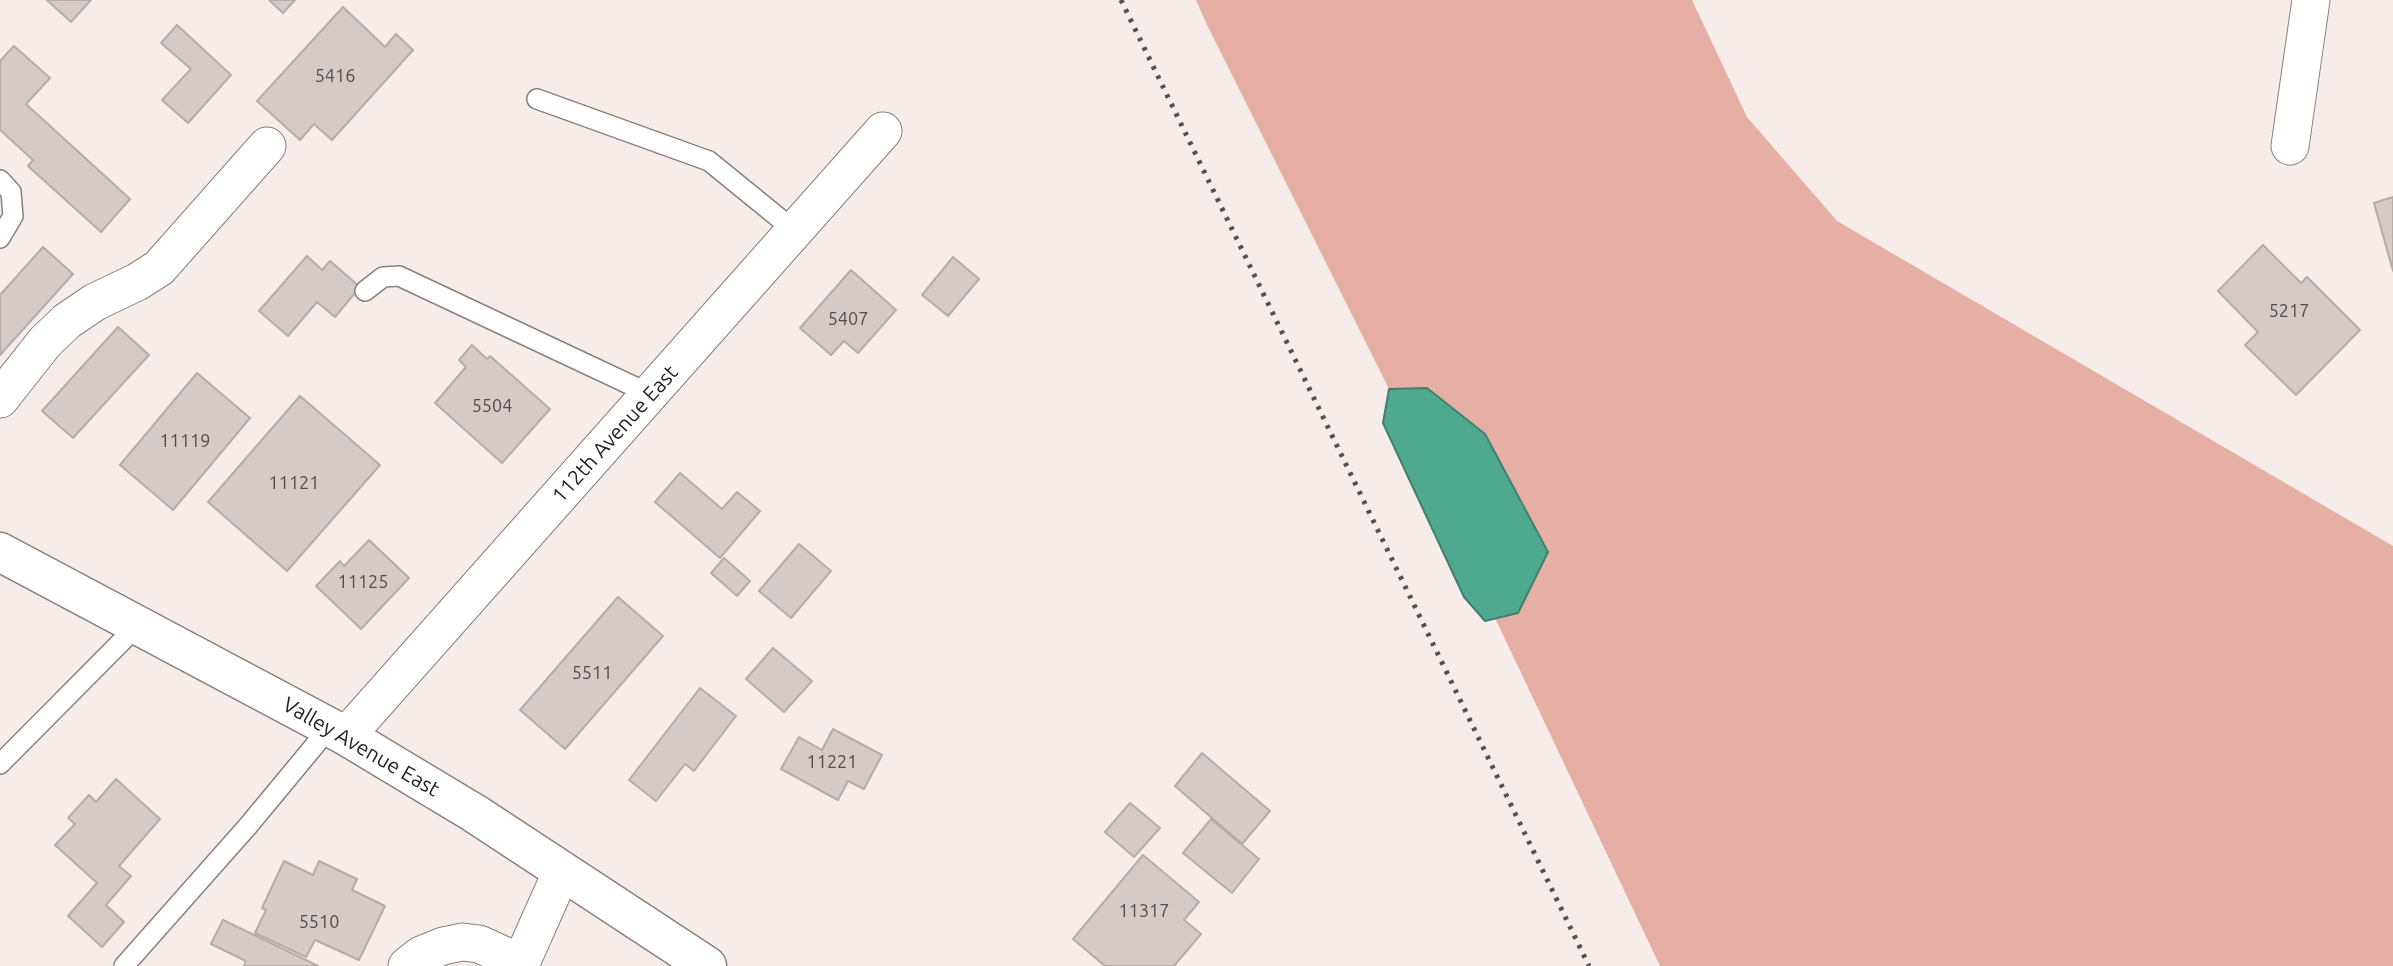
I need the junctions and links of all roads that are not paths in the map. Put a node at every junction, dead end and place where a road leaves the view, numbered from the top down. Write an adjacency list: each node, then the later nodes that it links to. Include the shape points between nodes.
1 (2311, 0): 5 (street)
2 (537, 99): 7 (lane, via 709,161)
3 (883, 131): 7 (street, 112th Avenue East)
4 (267, 146): 11 (street, via 159,268 67,321)
5 (2290, 146)
6 (0, 180): 8 (lane, via 11,192 13,216)
7 (795, 231): 10 (street, 112th Avenue East)
8 (0, 238)
9 (365, 291): 10 (lane, via 383,277 399,276)
10 (650, 394): 14 (street, 112th Avenue East)
11 (0, 399)
12 (0, 552): 13 (main road, Valley Avenue East)
13 (138, 626): 14 (main road, Valley Avenue East); 15 (lane)
14 (338, 732): 16 (main road, Valley Avenue East); 18 (lane)
15 (0, 764)
16 (562, 871): 17 (street); 20 (main road, Valley Avenue East)
17 (524, 965): 19 (street, via 479,944 462,942 421,955)
18 (124, 966)
19 (407, 966)
20 (707, 966)

